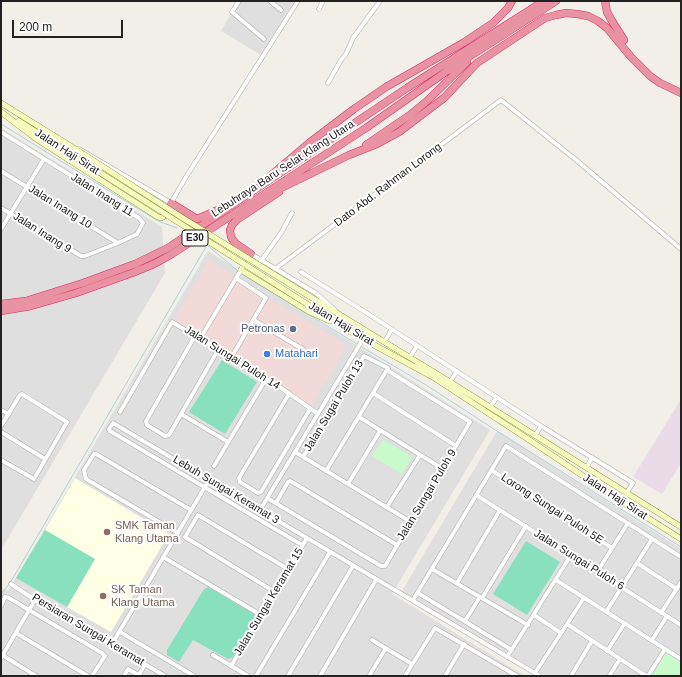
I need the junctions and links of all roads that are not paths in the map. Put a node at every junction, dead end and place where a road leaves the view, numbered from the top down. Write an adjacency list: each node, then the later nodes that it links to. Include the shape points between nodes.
1 (239, 1): 12 (street, via 232,12)
2 (270, 1): 11 (street)
3 (298, 1): 27 (street)
4 (323, 1): 10 (street)
5 (380, 1): 14 (street, via 353,38)
6 (512, 1): 26 (highway, via 493,23 354,109 279,168)
7 (544, 1): 26 (highway, Lebuhraya Baru Selat Klang Utara / E30, via 408,88)
8 (556, 1): 13 (highway, Lebuhraya Baru Selat Klang Utara / E30)
9 (605, 1): 15 (highway, via 607,12 634,54 652,73)
10 (319, 9)
11 (281, 10)
12 (264, 39)
13 (476, 53): 21 (highway, via 446,84 410,115); 26 (highway, Lebuhraya Baru Selat Klang Utara / E30, via 366,128)
14 (328, 83)
15 (681, 88)
16 (681, 93): 21 (highway, via 650,76 598,21 588,16 566,13 545,18 477,63 444,98 399,132)
17 (1, 103): 20 (main road, Jalan Haji Sirat)
18 (1, 111): 27 (main road, via 38,140 158,218 163,217); 44 (main road, Jalan Haji Sirat, bridge)
19 (1, 132): 22 (street, Jalan Inang 11)
20 (59, 139): 27 (street, via 88,153); 42 (main road, Jalan Haji Sirat, bridge)
21 (355, 152): 24 (highway)
22 (44, 159): 25 (street); 32 (street, Jalan Inang 11, via 142,220 139,232)
23 (1, 171): 25 (street, Jalan Inang 10)
24 (292, 183): 26 (highway); 34 (highway, via 232,225 230,230 234,243)
25 (27, 187): 30 (street); 32 (street, Jalan Inang 10)
26 (244, 201): 27 (highway, via 197,218); 40 (highway, Lebuhraya Baru Selat Klang Utara / E30, via 168,248 135,264 26,301); 41 (highway, Lebuhraya Baru Selat Klang Utara / E30, via 172,254 154,264 76,293 31,306)
27 (171, 203)
28 (1, 208): 30 (street, Jalan Inang 9)
29 (292, 213): 36 (street)
30 (11, 214): 31 (street); 35 (street, Jalan Inang 9, via 77,254)
31 (1, 229)
32 (118, 243): 35 (street, Jalan Inang 11)
33 (681, 249): 37 (street, Dato Abd. Rahman Lorong, via 502,100)
34 (251, 254): 36 (street); 39 (street, via 245,258)
35 (85, 256)
36 (261, 261): 37 (street)
37 (275, 269): 42 (street, via 317,294)
38 (301, 272): 45 (street)
39 (239, 273): 43 (street, via 266,298); 44 (main road, via 311,313); 47 (street)
40 (1, 304)
41 (1, 311)
42 (343, 316): 49 (main road, Jalan Haji Sirat)
43 (254, 320): 52 (street); 56 (street)
44 (340, 325): 48 (main road, Jalan Haji Sirat)
45 (392, 329): 49 (street); 50 (street)
46 (195, 336): 47 (street, Jalan Sungai Puloh 14); 67 (street, Jalan Sungai Puloh 14, via 172,322); 69 (street, via 146,421 147,425 167,436)
47 (200, 339): 51 (street, Jalan Sungai Puloh 14)
48 (362, 341): 53 (street); 96 (main road, Jalan Haji Sirat, via 437,380)
49 (384, 341): 55 (main road, Jalan Haji Sirat)
50 (417, 346): 55 (street); 58 (street)
51 (218, 350): 56 (street, Jalan Sungai Puloh 14); 69 (street)
52 (304, 350)
53 (356, 350): 54 (street); 70 (street)
54 (364, 356): 57 (street); 81 (street, Jalan Sugai Puloh 13)
55 (410, 357): 60 (main road, Jalan Haji Sirat)
56 (231, 358): 59 (street, Jalan Sungai Puloh 14)
57 (387, 369): 62 (street); 78 (street, Jalan Sungai Puloh 9, via 470,422)
58 (457, 371): 60 (street); 63 (street)
59 (266, 379): 61 (street, Jalan Sungai Puloh 14); 77 (street)
60 (450, 382): 64 (main road, Jalan Haji Sirat)
61 (289, 394): 65 (street, Jalan Sungai Puloh 14); 65 (street, via 239,478 240,482 258,493 261,492)
62 (373, 394): 71 (street); 78 (street)
63 (497, 397): 64 (street); 73 (street)
64 (490, 407): 76 (main road, Jalan Haji Sirat)
65 (310, 408): 70 (street, Jalan Sungai Puloh 14)
66 (1, 410): 68 (street)
67 (120, 412)
68 (8, 414): 72 (street); 83 (street, via 22,394 66,420)
69 (181, 414): 77 (street)
70 (317, 414): 79 (street)
71 (359, 417): 74 (street); 89 (street)
72 (1, 426)
73 (541, 426): 76 (street); 82 (street)
74 (380, 431): 80 (street); 92 (street)
75 (1, 432): 83 (street)
76 (535, 436): 86 (main road, Jalan Haji Sirat)
77 (228, 442): 85 (street)
78 (456, 446): 87 (street, Jalan Sungai Puloh 9)
79 (294, 452): 81 (street); 97 (street)
80 (420, 455): 87 (street); 99 (street)
81 (303, 457): 89 (street)
82 (592, 457): 86 (street); 94 (street, via 633,483)
83 (45, 459): 84 (street, via 34,479)
84 (1, 460)
85 (214, 466)
86 (587, 467): 91 (main road, Jalan Haji Sirat)
87 (443, 469): 103 (street, Jalan Sungai Puloh 9)
88 (491, 470): 95 (street); 105 (street, via 506,446); 115 (street, Lorong Sungai Puloh 5E)
89 (326, 471): 92 (street)
90 (209, 480): 93 (street); 93 (street, Lebuh Sungai Keramat 3, via 113,422 110,431); 101 (street, Lebuh Sungai Keramat 3)
91 (611, 482): 94 (main road, Jalan Haji Sirat); 96 (main road, via 628,496 631,502)
92 (348, 484): 99 (street)
93 (205, 487): 100 (street); 113 (street, Lebuh Sungai Keramat 3)
94 (627, 492): 104 (main road, Jalan Haji Sirat)
95 (476, 495): 102 (street, Jalan Sungai Puloh 6); 124 (street)
96 (613, 496): 108 (main road, Jalan Haji Sirat)
97 (267, 498): 98 (street, Lebuh Sungai Keramat 3); 101 (street)
98 (276, 503): 114 (street, via 290,481); 122 (street, Lebuh Sungai Keramat 3)
99 (387, 507): 103 (street)
100 (191, 510): 109 (street); 109 (street, via 96,454 84,470 86,479)
101 (260, 510): 110 (street, Lebuh Sungai Keramat 3)
102 (500, 510): 106 (street, Jalan Sungai Puloh 6); 129 (street)
103 (411, 522): 114 (street, Jalan Sungai Puloh 9)
104 (673, 522): 107 (main road, Jalan Haji Sirat); 108 (main road, via 655,513 652,515)
105 (628, 523): 111 (street); 115 (street)
106 (526, 526): 117 (street, Jalan Sungai Puloh 6); 135 (street)
107 (681, 527)
108 (669, 531): 112 (main road, Jalan Haji Sirat)
109 (178, 533): 118 (street)
110 (306, 538): 113 (street, Jalan Sungai Keramat 15); 116 (street, Lebuh Sungai Keramat 3)
111 (652, 539): 119 (street); 120 (street)
112 (681, 539)
113 (302, 545): 123 (street, Jalan Sungai Keramat 15)
114 (397, 545): 122 (street, Jalan Sungai Puloh 9)
115 (612, 548): 125 (street)
116 (330, 552): 121 (street, Lebuh Sungai Keramat 3); 182 (street)
117 (571, 555): 125 (street, Jalan Sungai Puloh 6); 127 (street)
118 (163, 557): 144 (street); 152 (street)
119 (681, 557)
120 (637, 563): 131 (street); 132 (street)
121 (353, 566): 126 (street, Lebuh Sungai Keramat 3); 183 (street)
122 (383, 567)
123 (288, 569): 133 (street, Jalan Sungai Keramat 15); 133 (street, via 198,515 185,538)
124 (432, 569): 129 (street); 134 (street)
125 (597, 572): 131 (street, Jalan Sungai Puloh 6)
126 (376, 580): 139 (street, Lebuh Sungai Keramat 3); 184 (street)
127 (556, 580): 137 (street); 145 (street)
128 (681, 582): 132 (street)
129 (457, 583): 135 (street)
130 (11, 584): 138 (street, Persiaran Sungai Keramat)
131 (621, 587): 142 (street); 143 (street, Jalan Sungai Puloh 6)
132 (677, 589): 143 (street)
133 (274, 592): 144 (street, Jalan Sungai Keramat 15)
134 (418, 593): 139 (street); 147 (street)
135 (481, 597): 147 (street); 150 (street)
136 (3, 598): 140 (street); 141 (street, via 9,598)
137 (584, 598): 142 (street); 149 (street)
138 (35, 600): 141 (street); 158 (street, Persiaran Sungai Keramat)
139 (413, 600): 166 (street, Lebuh Sungai Keramat 3)
140 (1, 606)
141 (29, 610): 153 (street); 176 (street, via 105,656)
142 (606, 612): 148 (street)
143 (661, 613): 146 (street, Jalan Sungai Puloh 6)
144 (261, 615): 171 (street, Jalan Sungai Keramat 15)
145 (534, 615): 150 (street); 154 (street)
146 (667, 616): 151 (street, Jalan Sungai Puloh 6); 156 (street)
147 (465, 621): 162 (street)
148 (625, 623): 156 (street); 163 (street)
149 (567, 624): 154 (street); 157 (street)
150 (528, 625): 162 (street)
151 (681, 625)
152 (120, 632): 158 (street); 180 (street)
153 (16, 633): 165 (street); 175 (street)
154 (561, 633): 172 (street)
155 (372, 640): 160 (street)
156 (652, 640): 161 (street)
157 (592, 641): 163 (street); 190 (street)
158 (112, 644): 169 (street, Persiaran Sungai Keramat)
159 (464, 644): 170 (street, via 435,628); 173 (street); 188 (street)
160 (386, 648): 170 (street); 185 (street)
161 (665, 649): 168 (street); 192 (street)
162 (512, 650): 166 (street)
163 (608, 651): 167 (street)
164 (212, 655): 171 (street)
165 (2, 657): 174 (street)
166 (508, 657): 172 (street, Lebuh Sungai Keramat 3)
167 (620, 659): 191 (street); 192 (street)
168 (681, 659)
169 (145, 664): 178 (street); 179 (street, Persiaran Sungai Keramat)
170 (412, 664): 186 (street)
171 (230, 666): 181 (street)
172 (535, 673): 189 (street, Lebuh Sungai Keramat 3)
173 (446, 674): 187 (street)
174 (36, 676)
175 (88, 676)
176 (92, 676)
177 (124, 676): 178 (street, via 128,669)
178 (139, 676)
179 (165, 676)
180 (194, 676)
181 (248, 676)
182 (256, 676)
183 (288, 676)
184 (320, 676)
185 (369, 676)
186 (405, 676)
187 (452, 676)
188 (517, 676)
189 (540, 676)
190 (571, 676)
191 (609, 676)
192 (647, 676)

